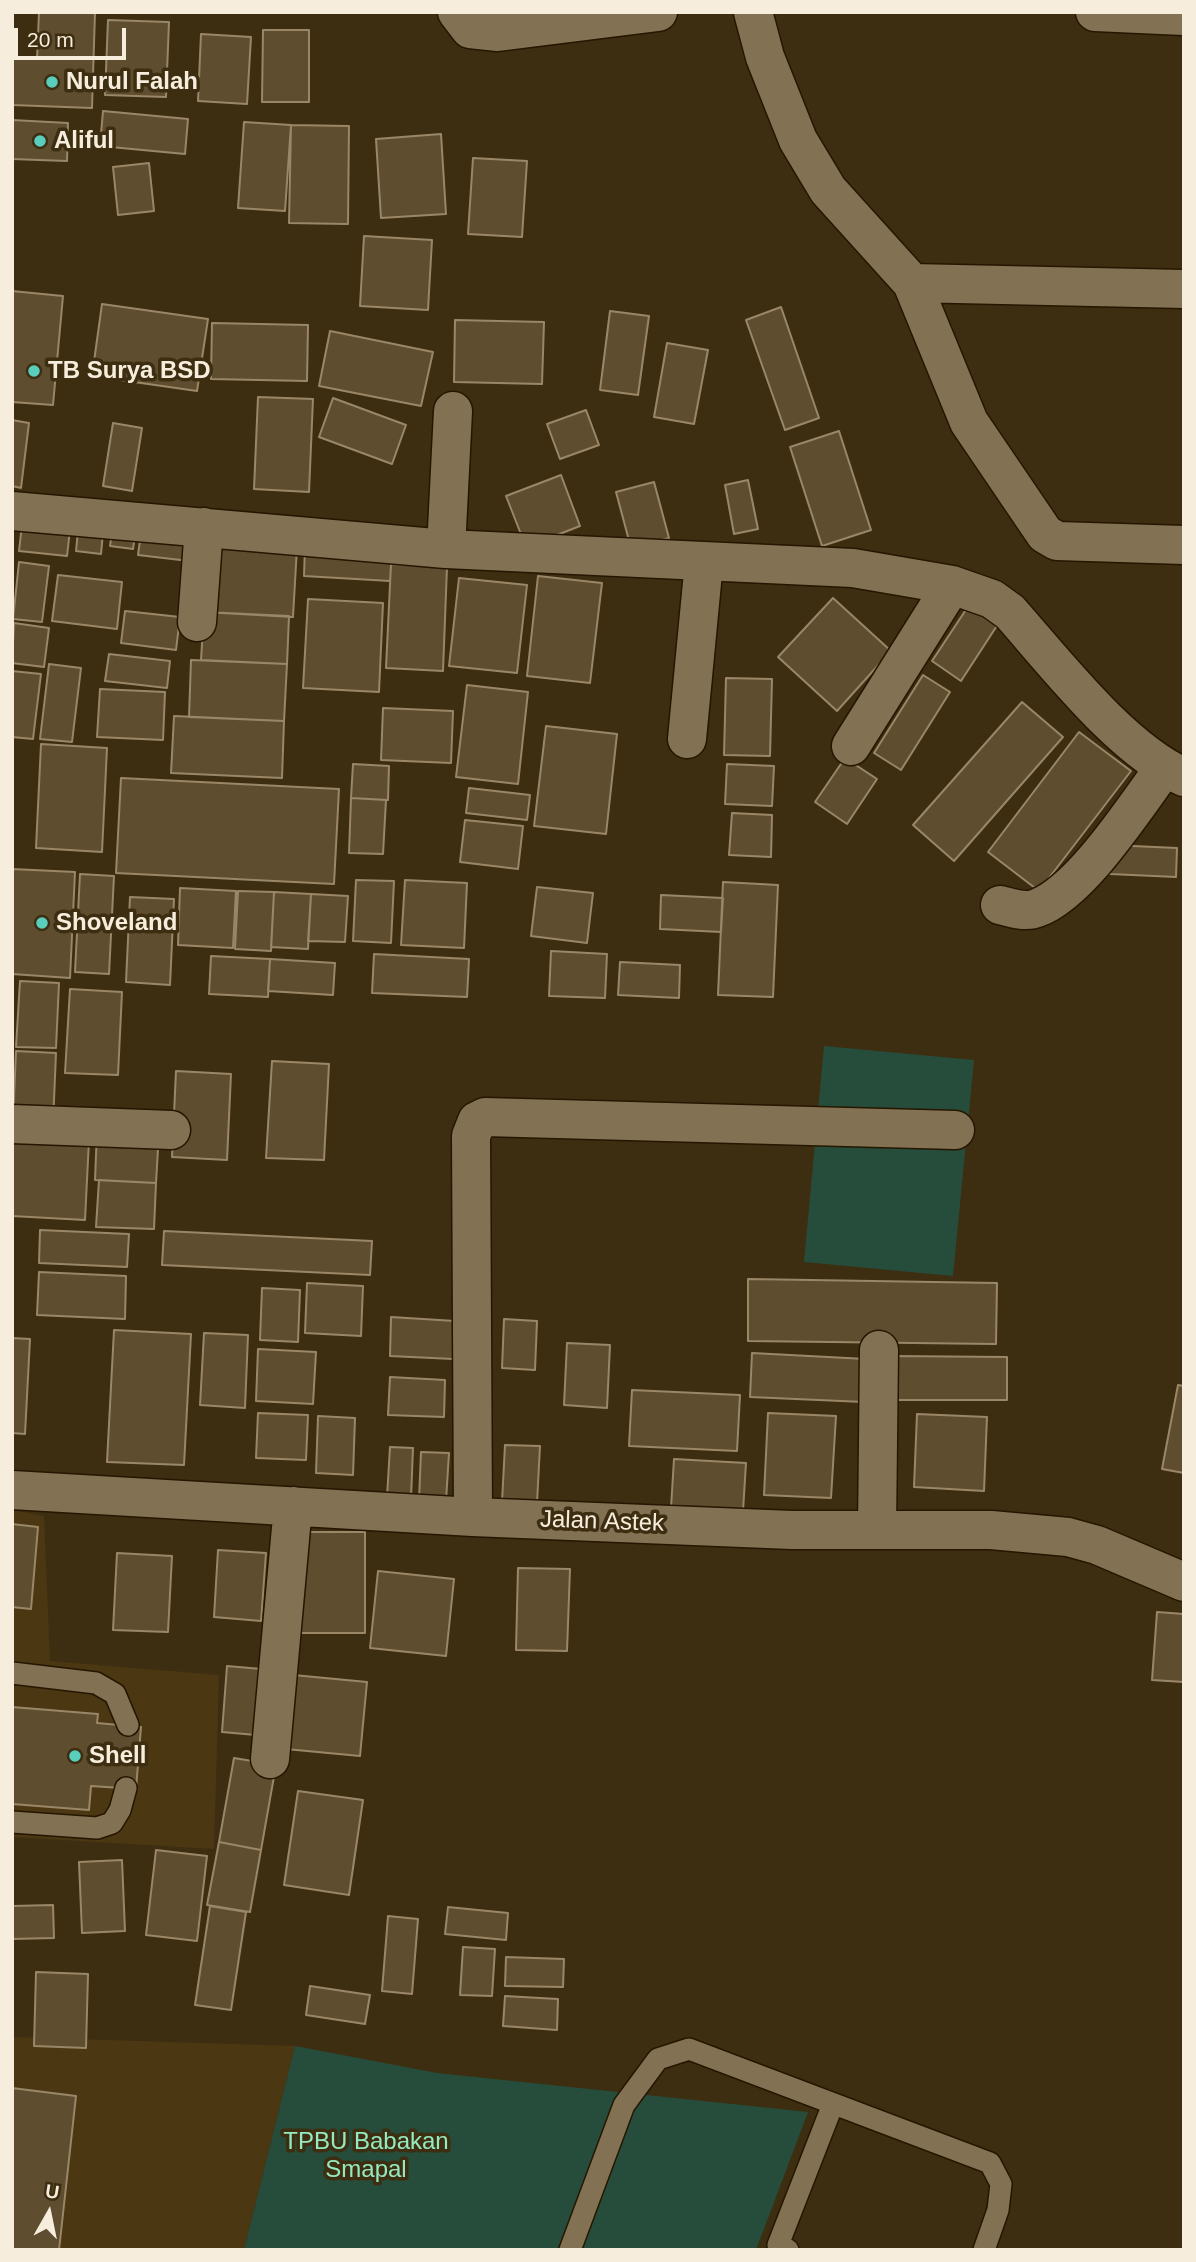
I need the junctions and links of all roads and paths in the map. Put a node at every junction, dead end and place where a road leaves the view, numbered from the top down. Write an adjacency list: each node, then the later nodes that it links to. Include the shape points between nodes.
1 (457, 12): 2 (street, via 470,29 498,32)
2 (658, 12)
3 (753, 12): 6 (street, via 765,57 798,140 828,190)
4 (1095, 12): 5 (street)
5 (1184, 16)
6 (912, 283): 7 (street); 11 (street, via 969,422 1045,534 1057,541)
7 (1184, 289)
8 (453, 411): 12 (street)
9 (12, 511): 10 (street)
10 (204, 527): 12 (street); 15 (street)
11 (1184, 545)
12 (446, 549): 13 (street)
13 (704, 562): 14 (street, via 853,568); 16 (street)
14 (952, 584): 17 (street); 18 (street, via 992,599 1010,612 1137,750)
15 (197, 622)
16 (687, 739)
17 (852, 746)
18 (1174, 773): 19 (street, via 1057,898 1035,909)
19 (1000, 905)
20 (12, 1124): 21 (street)
21 (171, 1130)
22 (956, 1130): 26 (street, via 485,1117 477,1121 471,1136)
23 (879, 1350): 27 (street)
24 (12, 1490): 25 (street, Jalan Astek)
25 (293, 1506): 26 (street, Jalan Astek); 31 (street)
26 (473, 1517): 27 (street, Jalan Astek)
27 (877, 1530): 28 (street, Jalan Astek, via 991,1530 1068,1537)
28 (1184, 1582)
29 (12, 1673): 30 (lane, via 96,1684 115,1694)
30 (128, 1725)
31 (270, 1759)
32 (126, 1788): 33 (lane, via 113,1823 97,1828)
33 (12, 1822)
34 (833, 2104): 35 (lane, via 689,2049 658,2059 624,2105); 36 (lane, via 778,2245); 37 (lane, via 990,2163 1002,2183 999,2210)
35 (570, 2250)
36 (788, 2250)
37 (984, 2250)

